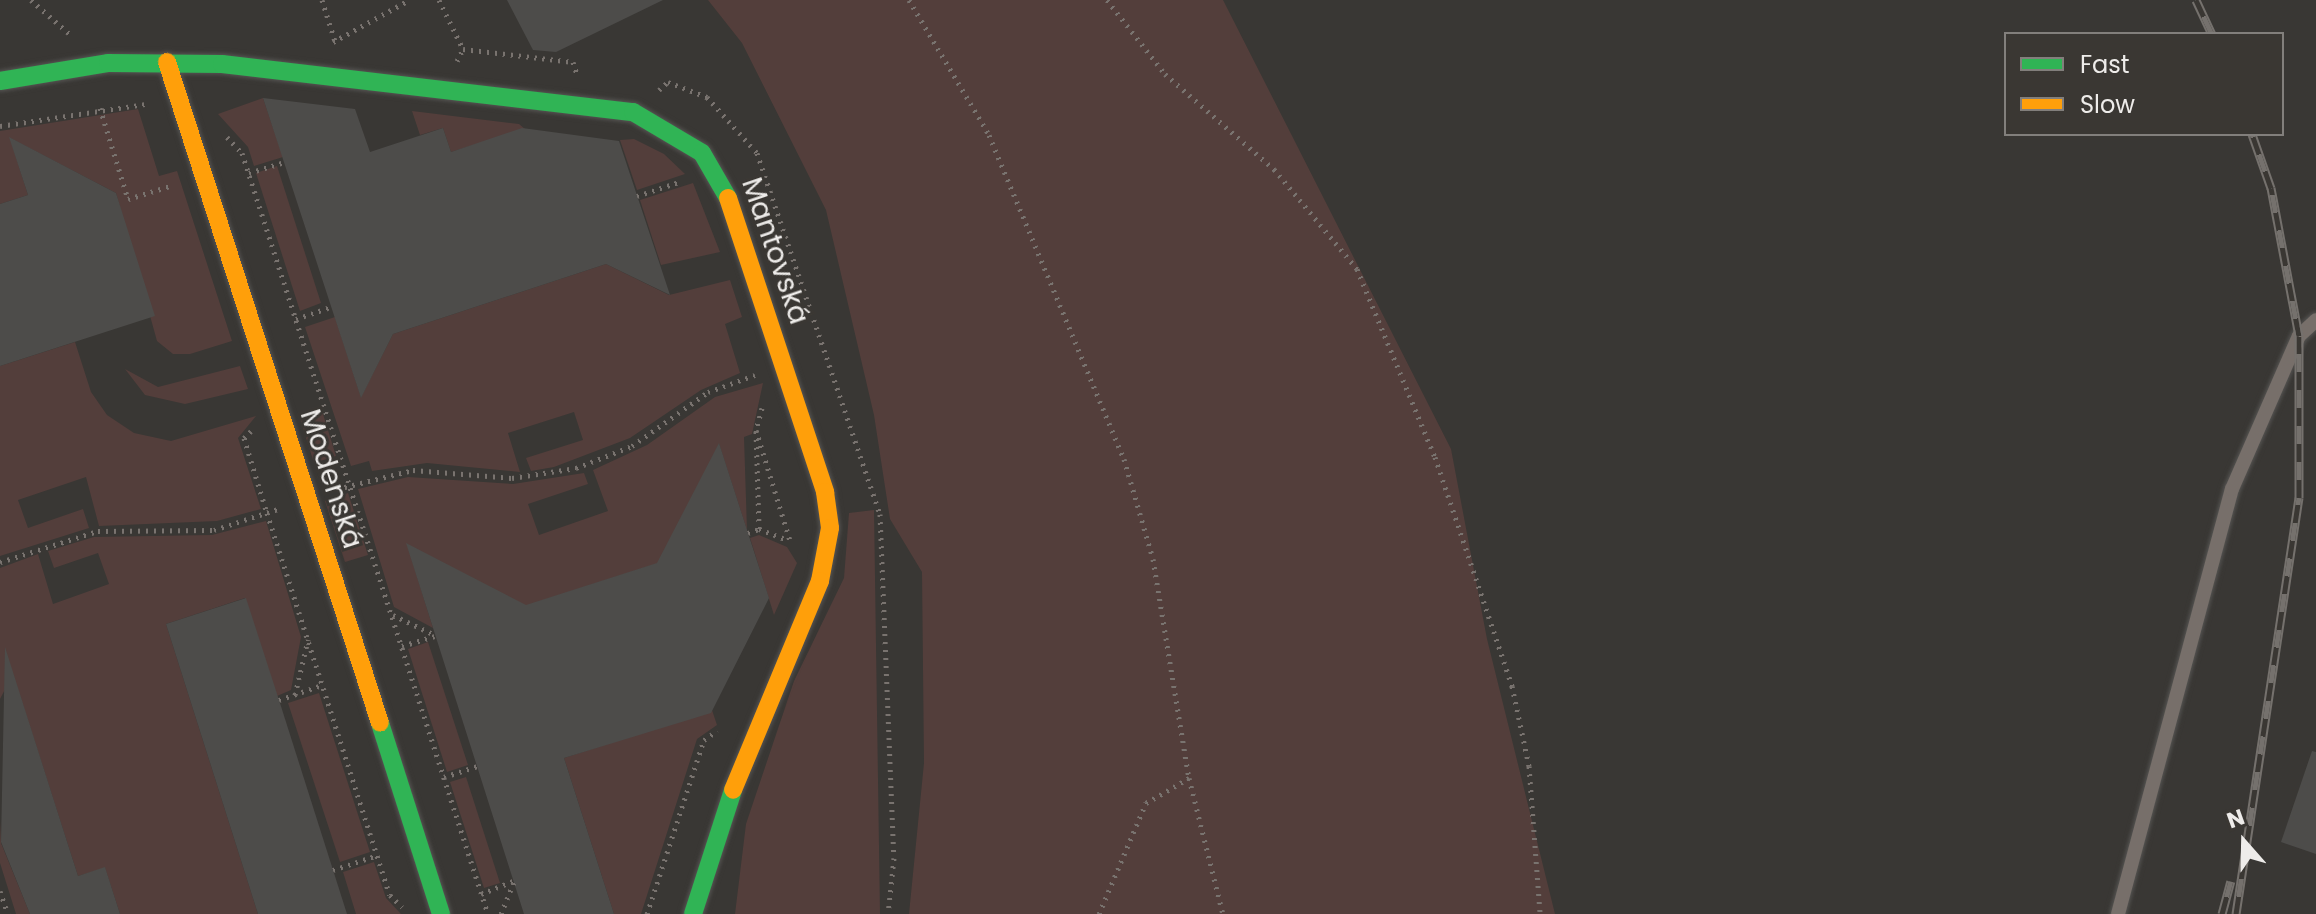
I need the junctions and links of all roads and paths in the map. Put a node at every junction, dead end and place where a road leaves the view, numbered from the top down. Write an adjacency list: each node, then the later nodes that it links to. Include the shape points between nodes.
1 (322, 0): 6 (path)
2 (409, 0): 6 (path)
3 (439, 0): 8 (path)
4 (909, 0): 47 (path, via 989,135 1124,459 1153,559)
5 (1107, 0): 62 (path, via 1165,74 1274,169 1357,269 1435,457 1512,686 1529,766)
6 (335, 41): 7 (path)
7 (327, 45)
8 (463, 49): 10 (path); 12 (path, via 573,62)
9 (167, 62): 11 (street, Mantovská); 27 (street, Mantovská, via 652,118 689,142 720,176); 31 (street, Modenská)
10 (456, 71)
11 (0, 81)
12 (582, 87)
13 (652, 96): 26 (path, via 668,82 707,97 744,131 776,198)
14 (160, 103): 15 (path)
15 (100, 108): 16 (path); 20 (path, via 128,199)
16 (0, 126)
17 (218, 128): 19 (path, via 242,153)
18 (284, 162): 19 (path)
19 (249, 173): 24 (path)
20 (185, 181)
21 (675, 183): 22 (path)
22 (637, 196)
23 (331, 307): 24 (path)
24 (296, 319): 30 (path)
25 (2316, 320): 63 (lane, via 2299,336 2232,489)
26 (825, 354): 27 (path); 59 (path, via 880,514 894,858)
27 (785, 368): 30 (path, via 708,392 632,446 576,468 512,478 413,470); 58 (street, Mantovská, via 825,492 827,558 745,754)
28 (766, 395): 29 (path)
29 (756, 430): 33 (path); 35 (path)
30 (350, 484): 31 (path); 38 (path)
31 (308, 499): 32 (path); 54 (street, Modenská)
32 (267, 513): 37 (path, via 214,530 98,531); 39 (path)
33 (759, 529): 34 (path); 35 (path)
34 (748, 533)
35 (789, 540): 36 (path)
36 (795, 551)
37 (0, 562)
38 (392, 614): 40 (path); 40 (path, via 435,635)
39 (308, 639): 41 (path); 42 (path)
40 (402, 646): 46 (path)
41 (322, 685): 42 (path); 48 (path)
42 (295, 695): 43 (path)
43 (279, 700)
44 (726, 725): 57 (path, via 704,740)
45 (477, 766): 46 (path)
46 (444, 777): 51 (path)
47 (1189, 778): 60 (path, via 1161,787 1146,803); 61 (path)
48 (378, 855): 49 (path); 53 (path, via 390,895)
49 (333, 870)
50 (0, 891): 52 (path)
51 (481, 894): 55 (path); 56 (path, via 514,881)
52 (8, 914)
53 (409, 914)
54 (441, 914)
55 (488, 914)
56 (501, 914)
57 (647, 914)
58 (693, 914)
59 (888, 914)
60 (1099, 914)
61 (1223, 914)
62 (1540, 914)
63 (2118, 914)

